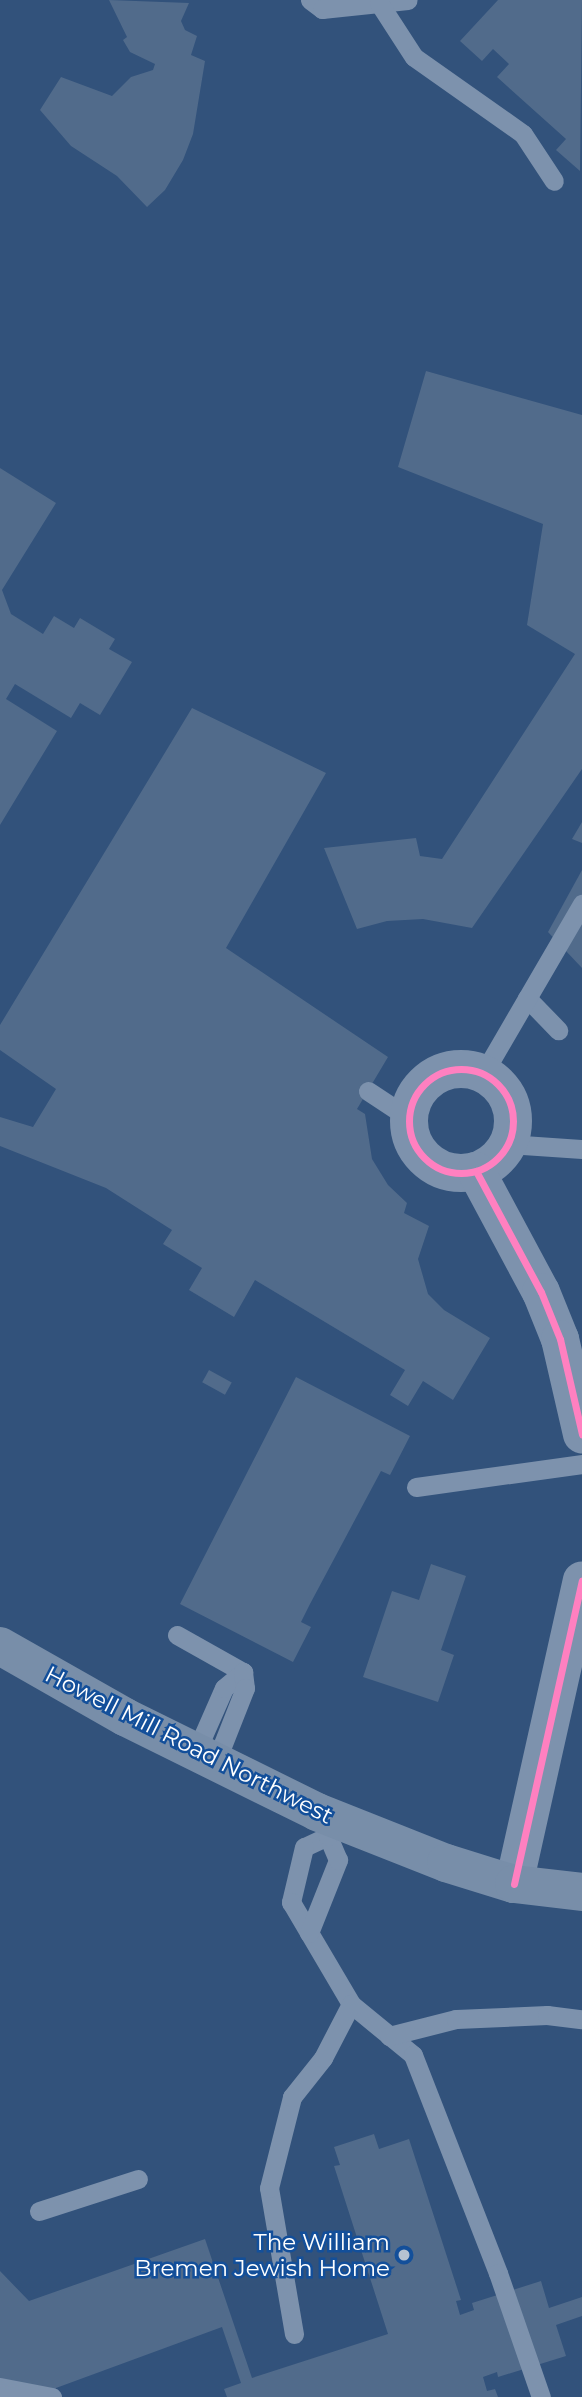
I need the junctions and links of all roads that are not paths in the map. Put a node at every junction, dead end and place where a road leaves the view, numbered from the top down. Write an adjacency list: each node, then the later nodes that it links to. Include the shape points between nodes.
1 (310, 0): 3 (lane, via 322,9)
2 (408, 0): 3 (lane)
3 (379, 3): 4 (lane, via 414,57 523,134)
4 (554, 181)
5 (582, 904): 6 (lane)
6 (527, 998): 7 (lane); 8 (lane)
7 (558, 1030)
8 (483, 1074): 10 (street, via 450,1070 435,1077 413,1102); 11 (street, via 507,1096 513,1112)
9 (368, 1091): 10 (lane)
10 (409, 1118): 13 (street, via 410,1134 428,1162 451,1172)
11 (508, 1144): 12 (lane); 13 (street, via 489,1166)
12 (582, 1149)
13 (476, 1171): 14 (street, via 555,1328 578,1404)
14 (582, 1434)
15 (582, 1464): 16 (lane)
16 (416, 1487)
17 (582, 1581): 22 (street)
18 (177, 1635): 20 (lane, via 243,1672 224,1688)
19 (0, 1646): 20 (main road, Howell Mill Road Northwest)
20 (205, 1759): 21 (main road, Howell Mill Road Northwest)
21 (331, 1827): 22 (main road, Howell Mill Road Northwest); 24 (lane, via 338,1860); 24 (lane, via 304,1847 291,1902)
22 (514, 1884): 23 (main road, Howell Mill Road Northwest)
23 (582, 1892)
24 (309, 1933): 25 (lane)
25 (351, 2004): 27 (lane); 30 (lane, via 323,2059 292,2097 270,2188)
26 (582, 2019): 27 (lane, via 547,2015 456,2020)
27 (388, 2036): 33 (lane, via 413,2056)
28 (138, 2179): 29 (lane)
29 (39, 2211)
30 (294, 2334)
31 (0, 2387): 32 (lane)
32 (52, 2397)
33 (541, 2397)

